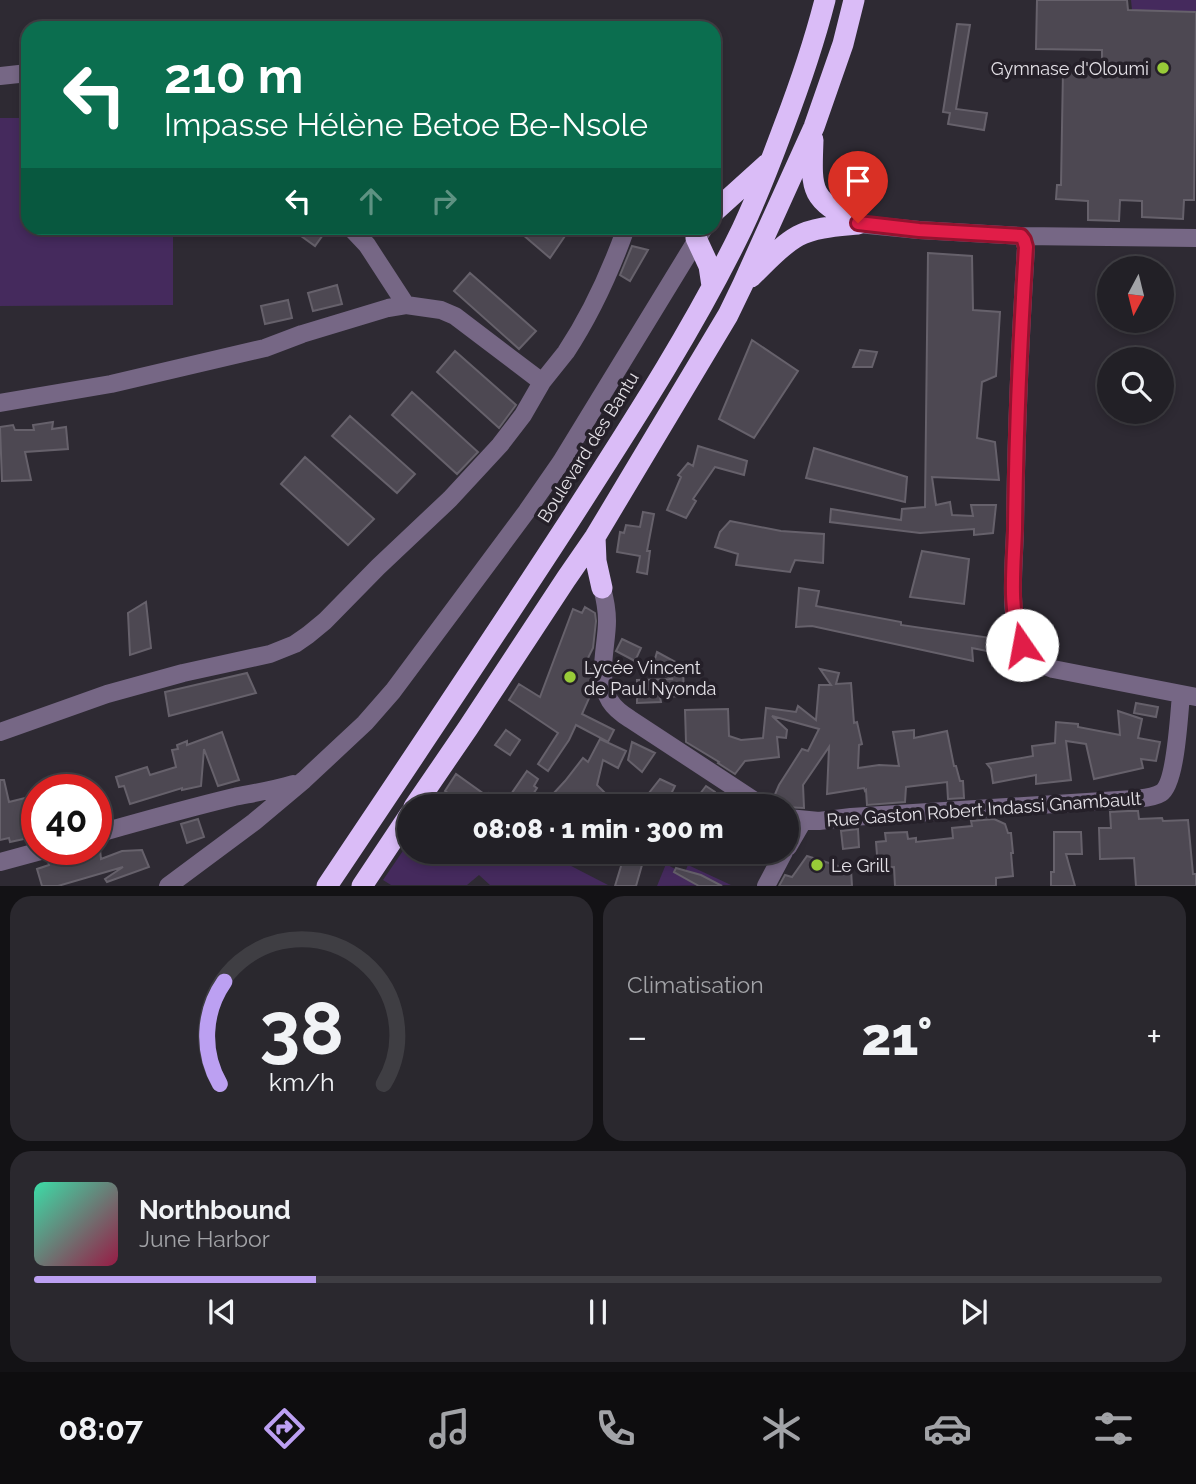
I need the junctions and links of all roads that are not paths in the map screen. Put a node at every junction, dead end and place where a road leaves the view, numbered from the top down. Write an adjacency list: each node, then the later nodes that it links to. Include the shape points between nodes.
1 (825, 0): 6 (highway, Boulevard des Bantu)
2 (854, 0): 5 (highway)
3 (21, 74): 4 (street)
4 (0, 76)
5 (814, 127): 8 (highway, via 812,178 817,194); 15 (highway)
6 (772, 160): 7 (highway); 16 (highway, Boulevard des Bantu)
7 (721, 205)
8 (858, 223): 13 (street); 15 (highway, via 799,235)
9 (357, 235): 17 (street)
10 (623, 235): 18 (street, via 591,308)
11 (699, 235): 25 (street, via 527,511 381,706)
12 (701, 235): 16 (highway)
13 (1021, 236): 14 (street); 23 (street, via 1026,247 1014,580 1019,637 1033,660 1053,669)
14 (1196, 238)
15 (743, 284): 20 (highway)
16 (712, 286): 37 (highway, Boulevard des Bantu, via 611,456)
17 (405, 305): 18 (street, via 455,316); 19 (street, via 265,348 111,384)
18 (542, 382): 24 (street, via 523,415 450,499 325,621 295,644 107,694)
19 (0, 403)
20 (595, 537): 21 (highway); 22 (highway)
21 (566, 579): 22 (highway, via 586,577); 26 (highway)
22 (602, 588): 27 (street, via 607,622 604,683 610,702)
23 (1189, 696): 29 (street, Rue Gaston Robert Indassi Gnambault, via 1171,779 1157,795)
24 (0, 732)
25 (304, 780): 28 (street); 30 (street)
26 (423, 794)
27 (744, 794)
28 (235, 797): 30 (street, via 251,809); 31 (street)
29 (799, 819)
30 (254, 822): 36 (street)
31 (112, 830)
32 (397, 834): 38 (highway)
33 (21, 856): 34 (street)
34 (0, 862)
35 (778, 864): 39 (street)
36 (168, 886)
37 (327, 886)
38 (362, 886)
39 (766, 886)

